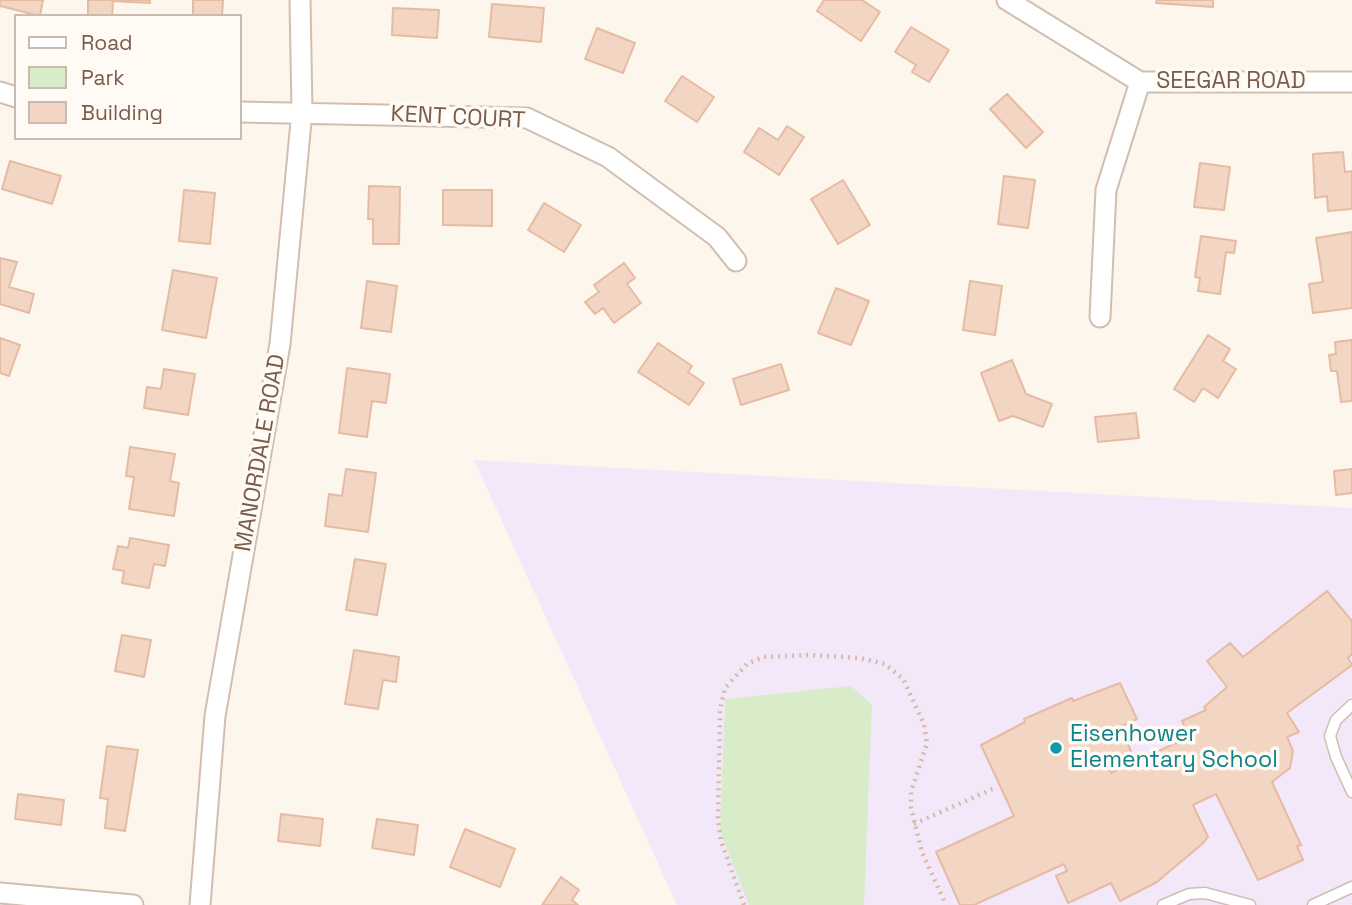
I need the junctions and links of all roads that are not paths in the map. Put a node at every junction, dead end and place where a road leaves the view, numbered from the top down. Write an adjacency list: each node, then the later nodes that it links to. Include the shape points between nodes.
1 (300, 0): 5 (street, MANORDALE ROAD)
2 (1007, 0): 3 (street, SEEGAR ROAD)
3 (1140, 82): 4 (street, SEEGAR ROAD); 8 (street, via 1106,190)
4 (1352, 82)
5 (302, 111): 6 (street, KENT COURT); 7 (street, KENT COURT, via 527,118 608,157 717,237); 14 (street, MANORDALE ROAD, via 280,344 215,716)
6 (242, 112)
7 (736, 261)
8 (1100, 317)
9 (1352, 705): 10 (lane, via 1336,720 1331,736)
10 (1352, 792)
11 (1352, 887): 17 (lane)
12 (0, 893): 13 (street)
13 (133, 905)
14 (200, 905)
15 (1163, 905): 16 (lane, via 1205,893)
16 (1250, 905)
17 (1313, 905)

